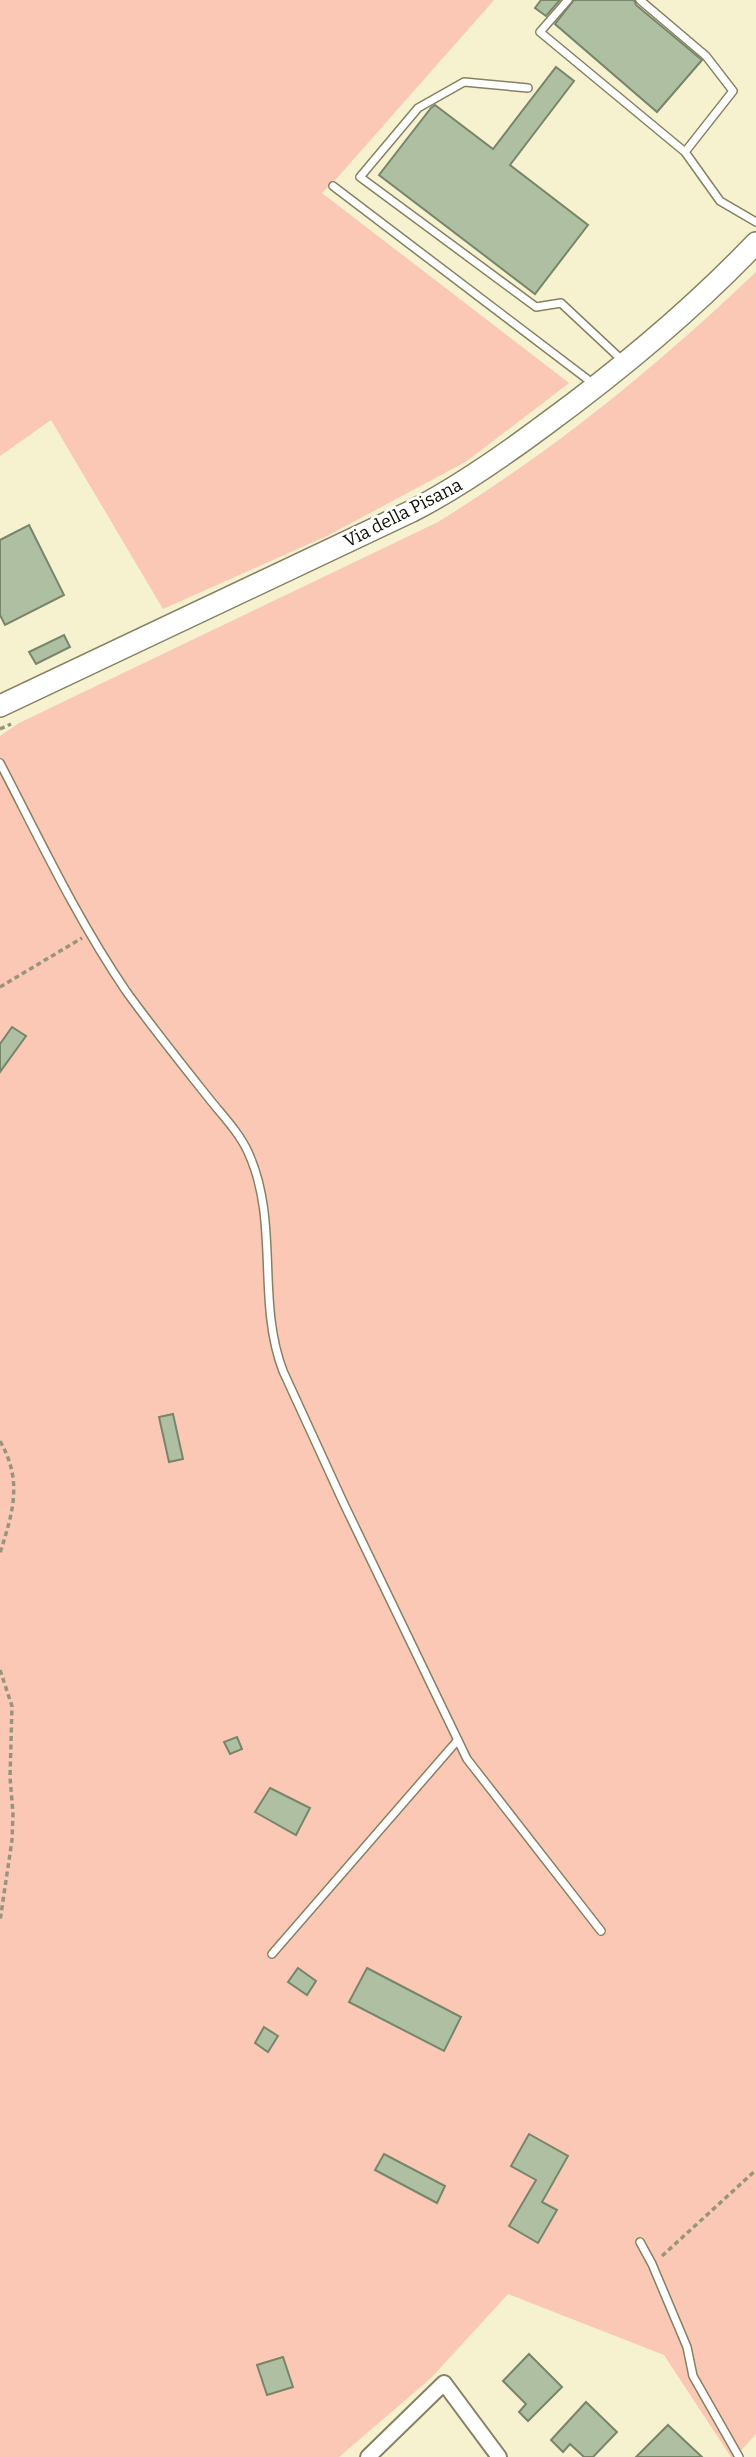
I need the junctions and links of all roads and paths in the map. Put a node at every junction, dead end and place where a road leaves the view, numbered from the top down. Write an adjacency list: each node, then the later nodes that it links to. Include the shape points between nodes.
1 (568, 0): 4 (lane, via 540,32)
2 (640, 0): 4 (lane, via 706,56 733,91)
3 (528, 88): 8 (lane, via 464,82 418,108 360,177 536,307 561,303)
4 (685, 152): 6 (lane, via 720,201)
5 (333, 186): 9 (lane)
6 (756, 222)
7 (756, 243): 8 (main road, Via della Pisana)
8 (626, 363): 9 (main road, Via della Pisana)
9 (597, 387): 10 (main road, Via della Pisana, via 517,446 426,504)
10 (0, 706)
11 (0, 763): 12 (lane)
12 (89, 933): 13 (path); 17 (lane, via 128,993 247,1149 265,1207 276,1352)
13 (0, 987)
14 (0, 1441): 15 (path, via 7,1454 15,1501)
15 (0, 1553)
16 (0, 1670): 18 (path, via 12,1706 13,1814)
17 (457, 1741): 19 (lane); 20 (lane)
18 (0, 1922)
19 (601, 1931)
20 (272, 1954)
21 (756, 2170): 23 (path)
22 (640, 2242): 23 (lane)
23 (652, 2264): 26 (lane, via 687,2347 693,2376)
24 (368, 2457): 25 (street, via 444,2383)
25 (499, 2457)
26 (739, 2457)

